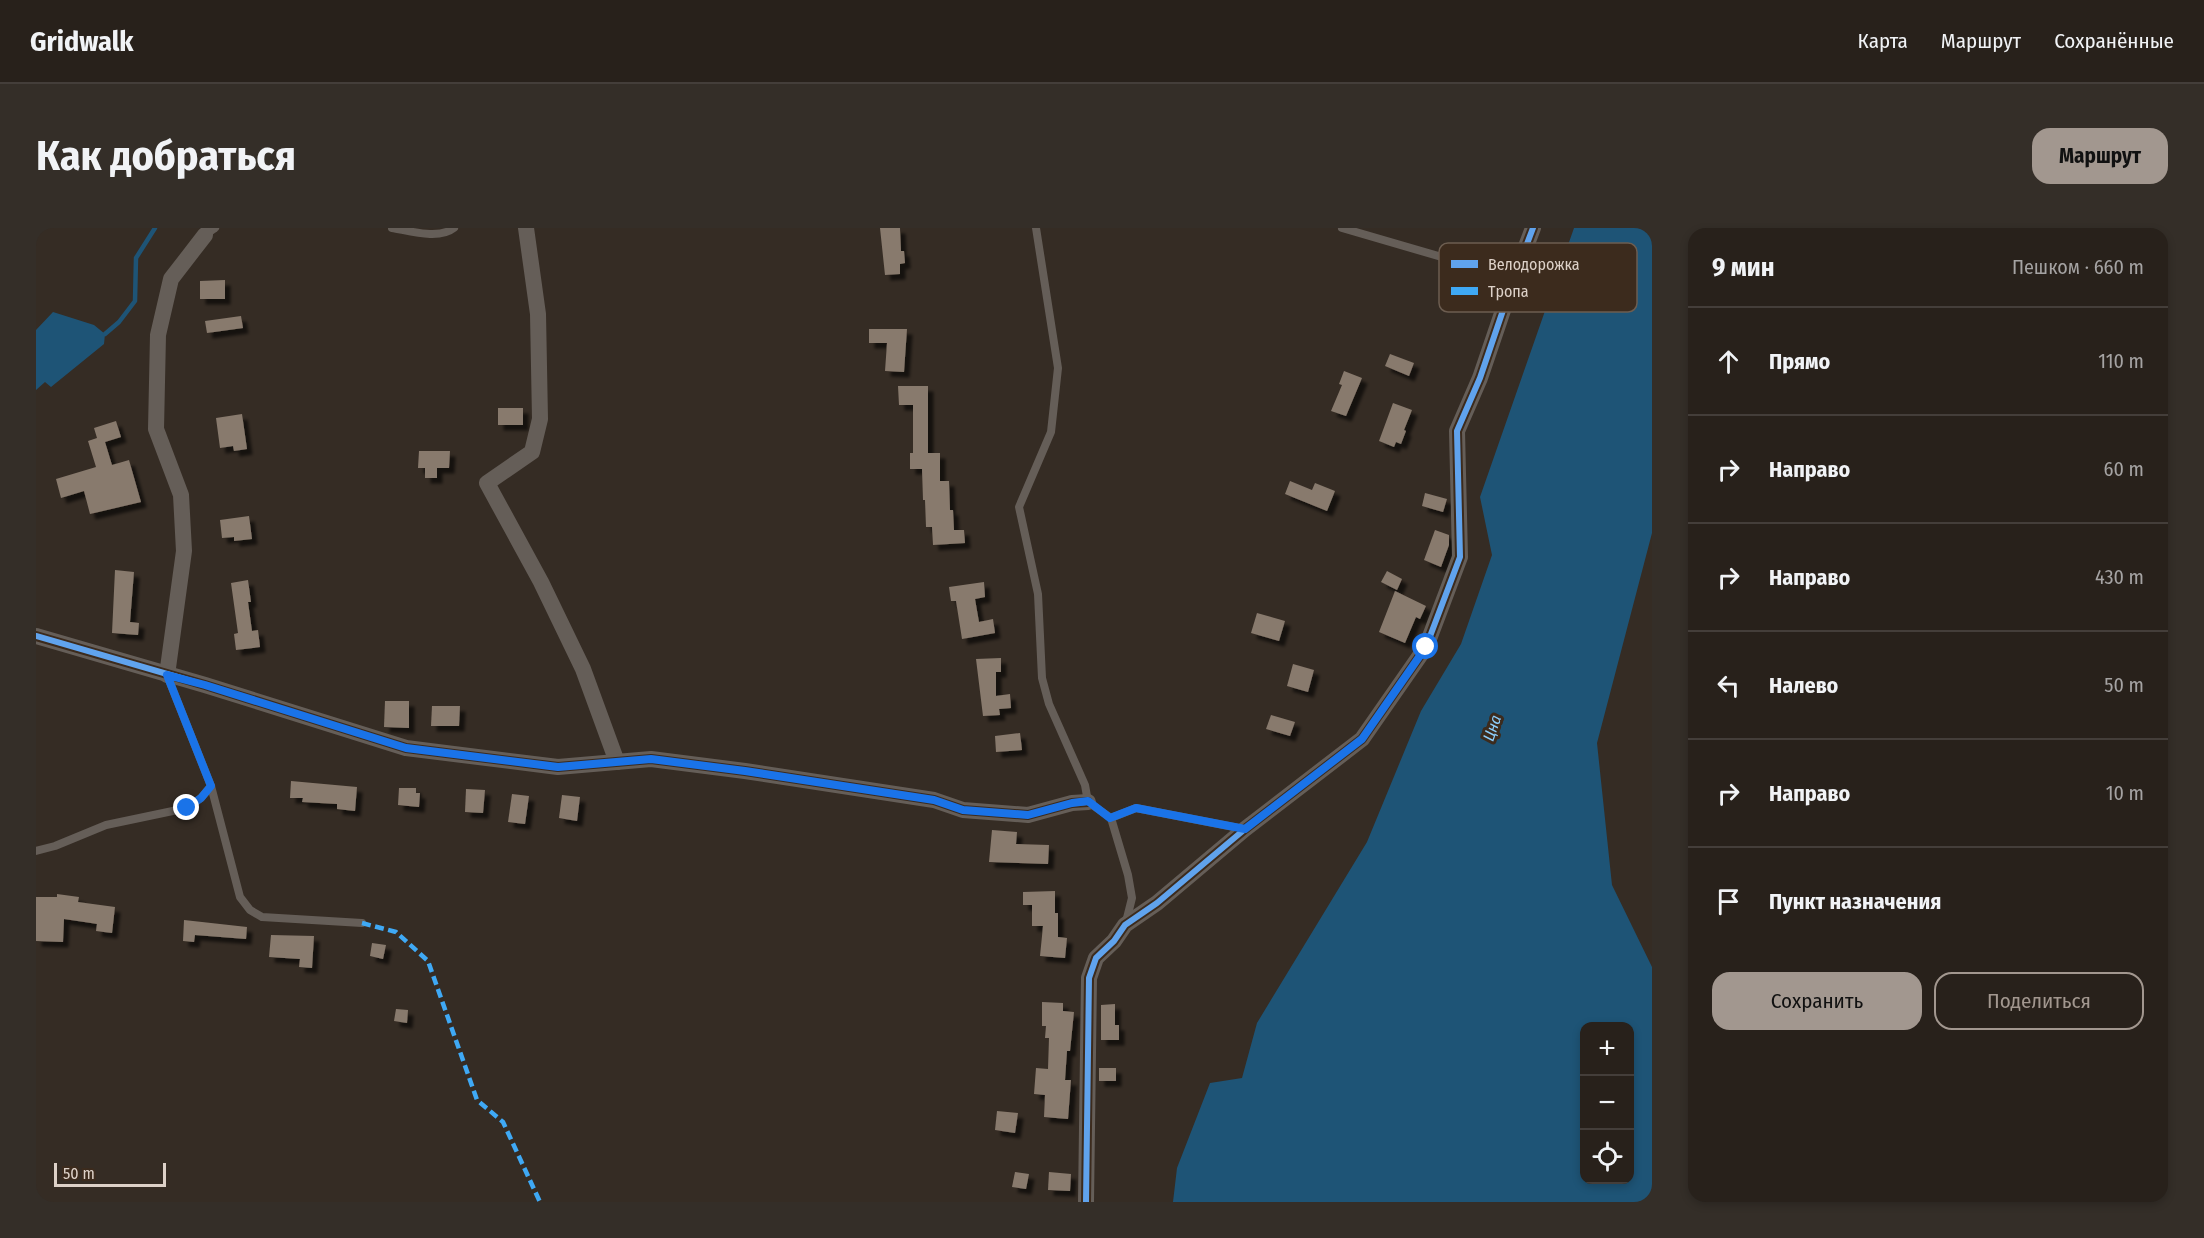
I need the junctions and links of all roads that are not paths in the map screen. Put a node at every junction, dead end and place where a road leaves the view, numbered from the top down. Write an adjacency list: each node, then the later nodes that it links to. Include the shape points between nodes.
1 (392, 228): 2 (lane, via 420,233 448,232)
2 (454, 228)
3 (525, 228): 13 (street, via 538,314 540,419 532,452 487,483 583,669)
4 (1036, 228): 15 (lane, via 1058,368 1050,432 1019,507 1038,594 1042,678 1048,704)
5 (1342, 228): 9 (lane)
6 (1533, 228): 8 (street)
7 (210, 232): 12 (street, via 171,279 158,335 156,429 181,495 184,551)
8 (1527, 243)
9 (1439, 256)
10 (1502, 312): 17 (street, via 1457,431 1460,557 1426,647 1362,739)
11 (36, 636): 12 (street)
12 (167, 675): 13 (street, via 406,748 558,767); 14 (lane)
13 (617, 762): 15 (street, via 651,759 745,771 934,800 963,810 1028,815)
14 (211, 786): 18 (lane, via 187,808 106,825); 19 (lane, via 240,897 250,910 262,917)
15 (1088, 801): 16 (lane)
16 (1110, 818): 17 (lane, via 1136,808); 20 (lane, via 1132,898)
17 (1245, 829): 20 (street)
18 (36, 851)
19 (362, 923)
20 (1125, 925): 21 (street, via 1096,958 1089,978)
21 (1086, 1202)

